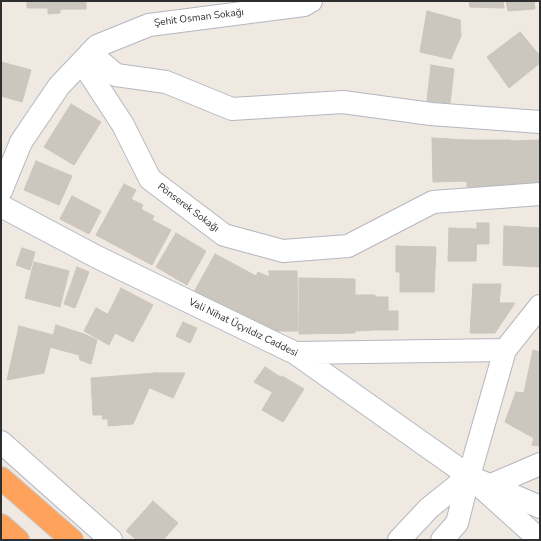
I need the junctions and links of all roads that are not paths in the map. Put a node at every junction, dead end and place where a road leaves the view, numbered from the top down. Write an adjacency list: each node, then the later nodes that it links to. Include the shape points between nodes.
1 (311, 1): 2 (street, Şehit Osman Sokağı, via 304,5 149,25 97,46)
2 (86, 58): 3 (street, via 116,75 166,82 232,109 343,102 431,114); 4 (street, Şehit Osman Sokağı, via 59,86 21,142); 5 (street, Pönserek Sokağı, via 150,179 224,235 284,251 348,246 433,202)
3 (540, 122)
4 (1, 191)
5 (540, 194)
6 (1, 206): 9 (street, Vali Nihat Üçyıldız Caddesi, via 97,257)
7 (540, 306): 8 (street)
8 (505, 350): 9 (street); 12 (street)
9 (295, 353): 12 (street, Vali Nihat Üçyıldız Caddesi)
10 (1, 442): 19 (street)
11 (540, 464): 14 (street)
12 (469, 476): 14 (street); 20 (street, via 430,508); 21 (street, via 457,523); 22 (street, Vali Nihat Üçyıldız Caddesi)
13 (1, 478): 18 (highway)
14 (491, 485): 15 (street)
15 (540, 507)
16 (1, 525): 17 (highway)
17 (18, 540)
18 (72, 540)
19 (111, 540)
20 (399, 540)
21 (442, 540)
22 (540, 540)

